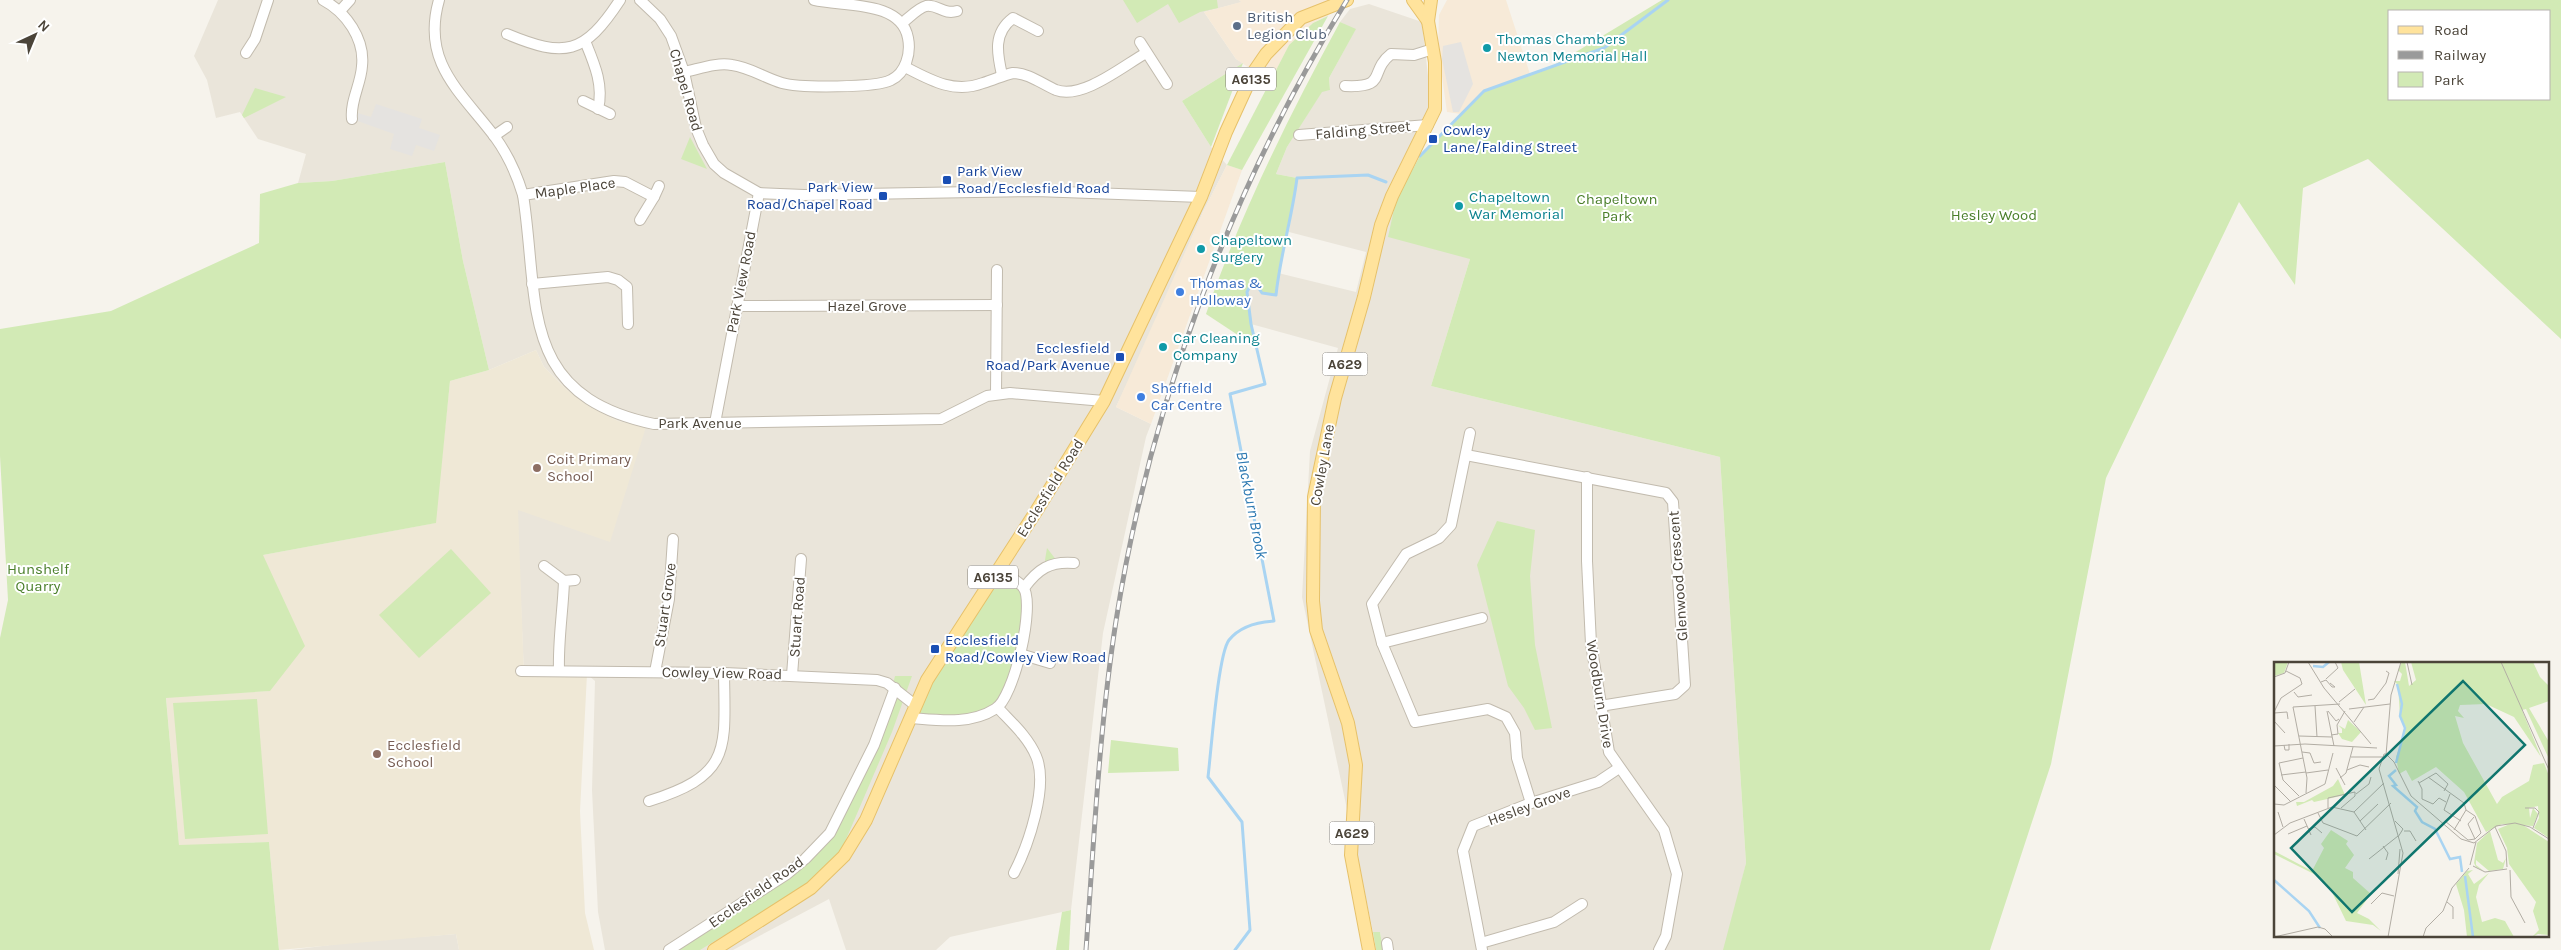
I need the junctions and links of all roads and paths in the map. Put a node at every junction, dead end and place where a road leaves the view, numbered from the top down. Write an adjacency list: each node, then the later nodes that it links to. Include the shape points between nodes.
1 (268, 0): 22 (street, via 255,39)
2 (323, 0): 13 (street)
3 (350, 0): 13 (street)
4 (439, 0): 36 (street, Park Avenue, via 433,29 441,66 464,101)
5 (620, 0): 19 (street, via 603,24)
6 (640, 0): 25 (street, Chapel Road, via 660,19 671,36)
7 (814, 0): 16 (street, via 877,8 892,14)
8 (1347, 0): 41 (main road, Ecclesfield Road / A6135, via 1301,18 1266,54 1226,132)
9 (1413, 0): 15 (main road, Cowley Lane / A629)
10 (1418, 0): 11 (main road)
11 (1423, 0)
12 (1431, 0): 15 (main road, Cowley Lane / A629)
13 (340, 11): 32 (street, via 349,20 362,57)
14 (957, 11): 16 (street, via 948,14 926,6)
15 (1428, 21): 21 (main road, Cowley Lane / A629)
16 (902, 23): 24 (street, via 909,43)
17 (1038, 31): 26 (street, via 1014,18 1002,29 997,51)
18 (507, 34): 19 (street, via 553,50)
19 (585, 41): 30 (street, via 598,79)
20 (1140, 42): 23 (street)
21 (1433, 49): 28 (street, via 1414,55 1391,54 1372,83 1363,87); 33 (main road, Cowley Lane / A629, via 1435,109)
22 (246, 53)
23 (1146, 53): 26 (street, via 1075,92 1056,90 1020,73); 27 (street)
24 (905, 66): 25 (street, via 893,80 883,83 820,86 782,83 727,64); 26 (street, via 932,81 958,88 984,83)
25 (684, 72): 38 (street, Chapel Road, via 702,145 724,173)
26 (1002, 75)
27 (1167, 84)
28 (1345, 86)
29 (583, 101): 30 (street)
30 (598, 109): 31 (street)
31 (610, 114)
32 (352, 119)
33 (1428, 125): 35 (street, Falding Street); 84 (main road, Cowley Lane / A629, via 1381,225 1335,398 1314,497 1313,601 1316,630 1348,723 1356,765 1351,855)
34 (508, 127): 36 (street)
35 (1299, 135)
36 (494, 136): 39 (street, Park Avenue, via 512,166)
37 (659, 186): 40 (street)
38 (758, 193): 41 (street, via 1036,191); 46 (street, Park View Road)
39 (523, 196): 40 (street, Maple Place, via 614,181 636,187); 44 (street, Park Avenue)
40 (654, 197): 42 (street)
41 (1201, 197): 49 (main road, Ecclesfield Road / A6135)
42 (640, 220)
43 (997, 270): 45 (street)
44 (532, 284): 47 (street, via 608,277 618,280 627,288); 50 (street, Park Avenue, via 540,330 550,355 566,379 595,403 624,416 654,424)
45 (997, 305): 46 (street, Hazel Grove); 48 (street)
46 (737, 306): 50 (street, Park View Road)
47 (628, 324)
48 (996, 394): 49 (street, Park Avenue); 50 (street, Park Avenue, via 941,419)
49 (1104, 401): 58 (main road, Ecclesfield Road / A6135)
50 (715, 423)
51 (1470, 433): 52 (street)
52 (1466, 455): 53 (street, Glenwood Crescent); 63 (street, via 1451,525 1439,538 1406,554 1372,604)
53 (1587, 477): 73 (street, Woodburn Drive, via 1586,561 1591,644); 73 (street, Glenwood Crescent, via 1666,493 1673,502 1684,685 1676,694)
54 (673, 539): 68 (street, Stuart Grove, via 669,599)
55 (801, 559): 70 (street, Stuart Road)
56 (1074, 563): 61 (street, via 1058,562 1040,569)
57 (544, 566): 60 (street)
58 (998, 569): 61 (street); 72 (main road, Ecclesfield Road / A6135)
59 (576, 580): 60 (street)
60 (564, 581): 66 (street, via 558,636)
61 (1024, 588): 64 (street, via 1028,602)
62 (1482, 618): 63 (street)
63 (1382, 643): 78 (street, via 1415,722 1488,709 1506,717 1515,733 1517,758)
64 (1020, 654): 65 (street); 74 (street, via 1010,689)
65 (1052, 663)
66 (559, 670): 67 (street, Cowley View Road); 68 (street, Cowley View Road)
67 (521, 671)
68 (655, 672): 69 (street, Cowley View Road)
69 (724, 673): 70 (street, Cowley View Road); 77 (street, via 725,734 715,763 690,787)
70 (792, 675): 71 (street, Cowley View Road, via 877,680)
71 (895, 688): 72 (street, Cowley View Road); 82 (street, Ecclesfield Road, via 874,746 830,833 787,874)
72 (915, 704): 75 (main road, Ecclesfield Road / A6135)
73 (1600, 706): 76 (street, Woodburn Drive, via 1609,752)
74 (998, 708): 75 (street, via 977,718); 79 (street, via 1028,741 1038,759 1040,786 1033,823)
75 (910, 718): 83 (main road, Ecclesfield Road / A6135, via 866,820 844,856 811,888)
76 (1619, 768): 78 (street, Hesley Grove, via 1598,782); 85 (street, Woodburn Drive, via 1664,830 1677,874 1666,936)
77 (649, 801)
78 (1531, 803): 81 (street, Hesley Grove, via 1473,826 1464,851)
79 (1014, 872)
80 (1582, 904): 81 (street, via 1554,922)
81 (1482, 946)
82 (669, 950)
83 (714, 950)
84 (1369, 950)
85 (1659, 950)

